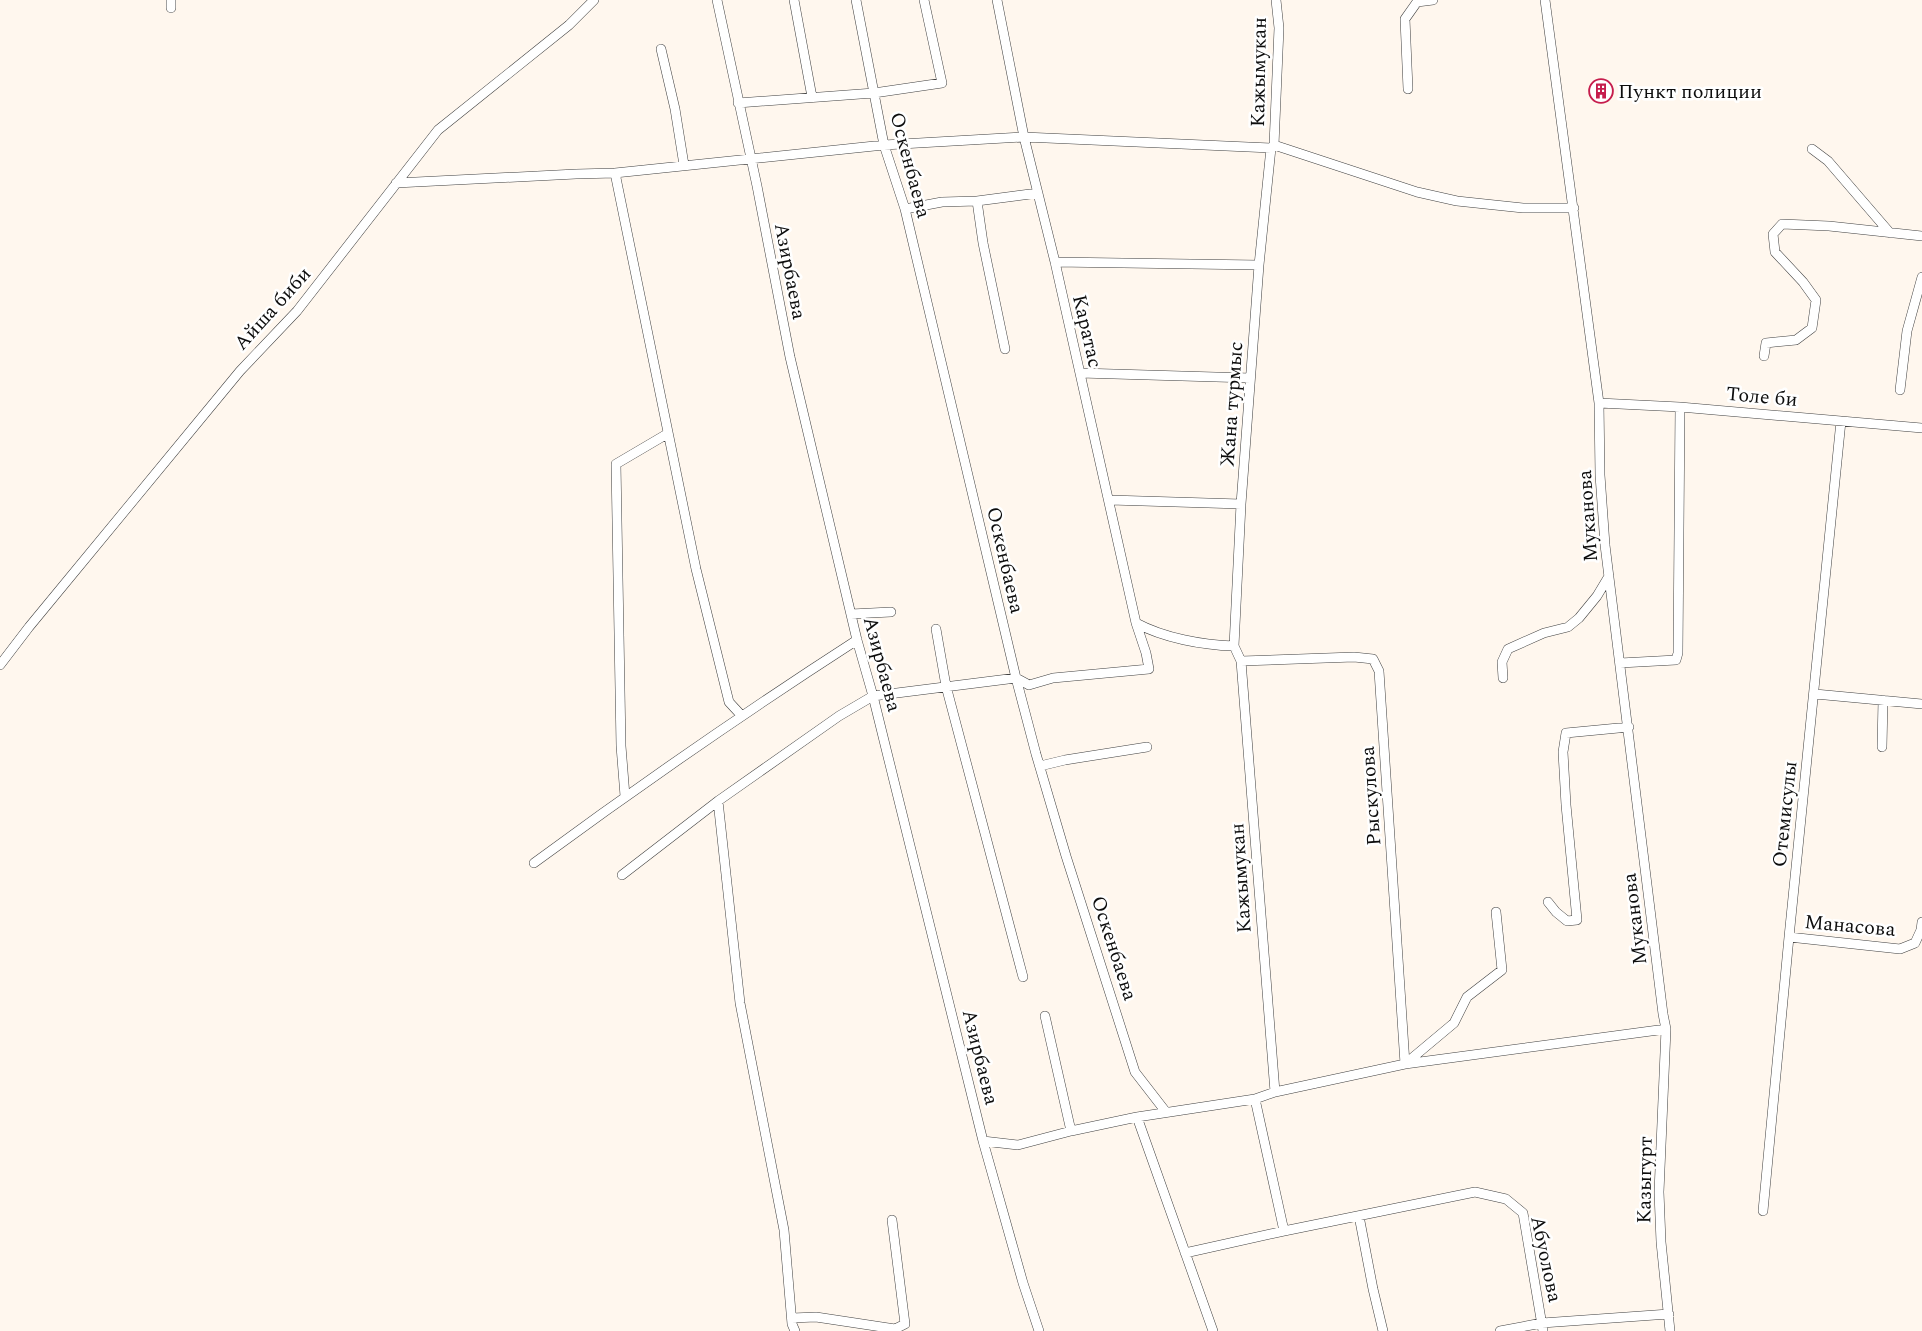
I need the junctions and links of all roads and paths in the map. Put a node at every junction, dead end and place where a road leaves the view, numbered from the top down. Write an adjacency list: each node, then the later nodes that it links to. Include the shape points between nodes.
1 (594, 0): 22 (street, Айша биби, via 562,31 438,130)
2 (717, 0): 14 (street, Азирбаева)
3 (794, 0): 13 (street)
4 (856, 0): 12 (street, Оскенбаева)
5 (924, 0): 12 (street, via 942,83)
6 (997, 0): 15 (street, Каратас)
7 (1276, 0): 17 (street, Кажымукан, via 1279,28)
8 (1433, 0): 11 (street, via 1417,2 1406,19)
9 (1545, 0): 25 (street, Муканова)
10 (661, 50): 20 (street)
11 (1408, 89)
12 (874, 93): 13 (street); 16 (street, Оскенбаева)
13 (812, 97): 14 (street)
14 (738, 103): 19 (street, Азирбаева)
15 (1024, 137): 16 (street); 17 (street); 23 (street, Каратас)
16 (884, 145): 19 (street); 26 (street, Оскенбаева)
17 (1273, 146): 25 (street, via 1417,192 1457,201 1523,208); 30 (street, Жана турмыс)
18 (1812, 149): 27 (street, via 1828,161)
19 (750, 158): 20 (street); 46 (street, Азирбаева, via 790,357)
20 (684, 165): 21 (street)
21 (615, 173): 22 (street); 41 (street)
22 (396, 184): 53 (street, Айша биби, via 297,311 240,371)
23 (1038, 193): 24 (street); 29 (street, Каратас)
24 (977, 201): 26 (street, via 942,202); 32 (street)
25 (1574, 208): 37 (street, Муканова)
26 (905, 209): 54 (street, Оскенбаева)
27 (1890, 233): 28 (street); 33 (street, via 1782,224 1773,234 1775,252 1816,300 1812,328 1796,340 1766,343)
28 (1922, 236)
29 (1055, 262): 30 (street); 34 (street, Каратас)
30 (1259, 265): 35 (street, Жана турмыс)
31 (1922, 277): 36 (street, via 1907,331)
32 (1005, 350)
33 (1764, 356)
34 (1080, 373): 35 (street); 42 (street, Каратас)
35 (1250, 378): 43 (street, Жана турмыс)
36 (1900, 390)
37 (1599, 403): 38 (street, Толе би); 44 (street, Муканова, via 1600,475)
38 (1680, 407): 39 (street, Толе би); 52 (street, via 1678,653 1676,660)
39 (1841, 421): 40 (street, Толе би); 57 (street, Отемисулы)
40 (1922, 428)
41 (667, 434): 61 (street, via 729,702); 66 (street, via 616,464 621,746)
42 (1110, 500): 43 (street); 47 (street, Каратас)
43 (1240, 504): 50 (street, Жана турмыс)
44 (1609, 576): 52 (street, Муканова); 55 (street, via 1579,618 1568,627 1544,633 1508,650 1502,662)
45 (891, 612): 46 (street)
46 (851, 614): 49 (street, Азирбаева)
47 (1136, 622): 50 (street, via 1152,632 1204,645); 54 (street, Каратас, via 1149,669 1053,678 1029,685)
48 (936, 629): 56 (street)
49 (857, 640): 58 (street, Азирбаева); 61 (street)
50 (1234, 646): 51 (street, Жана турмыс)
51 (1241, 661): 77 (street, Рыскулова, via 1354,657 1373,660 1379,671); 78 (street, Кажымукан)
52 (1620, 663): 62 (street, Муканова)
53 (0, 665)
54 (1016, 678): 56 (street); 65 (street, Оскенбаева)
55 (1503, 678)
56 (946, 686): 58 (street); 74 (street)
57 (1815, 694): 59 (street); 73 (street, Отемисулы)
58 (873, 696): 67 (street, via 839,716); 83 (street, Азирбаева)
59 (1883, 700): 60 (street); 64 (street)
60 (1922, 704)
61 (741, 715): 66 (street)
62 (1629, 727): 70 (street, via 1566,733 1563,752 1566,805 1578,920 1567,921); 76 (street, Муканова)
63 (1146, 747): 65 (street)
64 (1882, 747)
65 (1040, 766): 80 (street, Оскенбаева, via 1136,1072)
66 (625, 796): 68 (street)
67 (718, 802): 69 (street); 90 (street, via 740,1003 784,1230)
68 (534, 863)
69 (622, 874)
70 (1548, 902)
71 (1496, 912): 77 (street, via 1502,970 1467,997 1454,1023)
72 (1922, 922): 73 (street, Манасова, via 1915,943 1900,949)
73 (1789, 938): 84 (street, Отемисулы)
74 (1023, 977)
75 (1045, 1016): 82 (street)
76 (1666, 1028): 77 (street); 89 (street, Казыгурт, via 1659,1192)
77 (1405, 1064): 78 (street)
78 (1274, 1092): 79 (street)
79 (1254, 1099): 80 (street); 87 (street)
80 (1166, 1112): 81 (street)
81 (1137, 1117): 82 (street); 88 (street)
82 (1071, 1131): 83 (street, via 1018,1145)
83 (983, 1141): 94 (street, Азирбаева)
84 (1763, 1211)
85 (1360, 1216): 87 (street); 91 (street, Абуолова, via 1475,1192 1506,1199 1523,1213); 96 (street)
86 (892, 1220): 92 (street, via 905,1324)
87 (1284, 1231): 88 (street)
88 (1185, 1254): 95 (street)
89 (1669, 1314): 91 (street); 98 (street, Казыгурт)
90 (792, 1318): 92 (street, via 816,1317); 93 (street)
91 (1542, 1327): 97 (street)
92 (900, 1329)
93 (795, 1331)
94 (1039, 1331)
95 (1213, 1331)
96 (1383, 1331)
97 (1500, 1331)
98 (1670, 1331)

